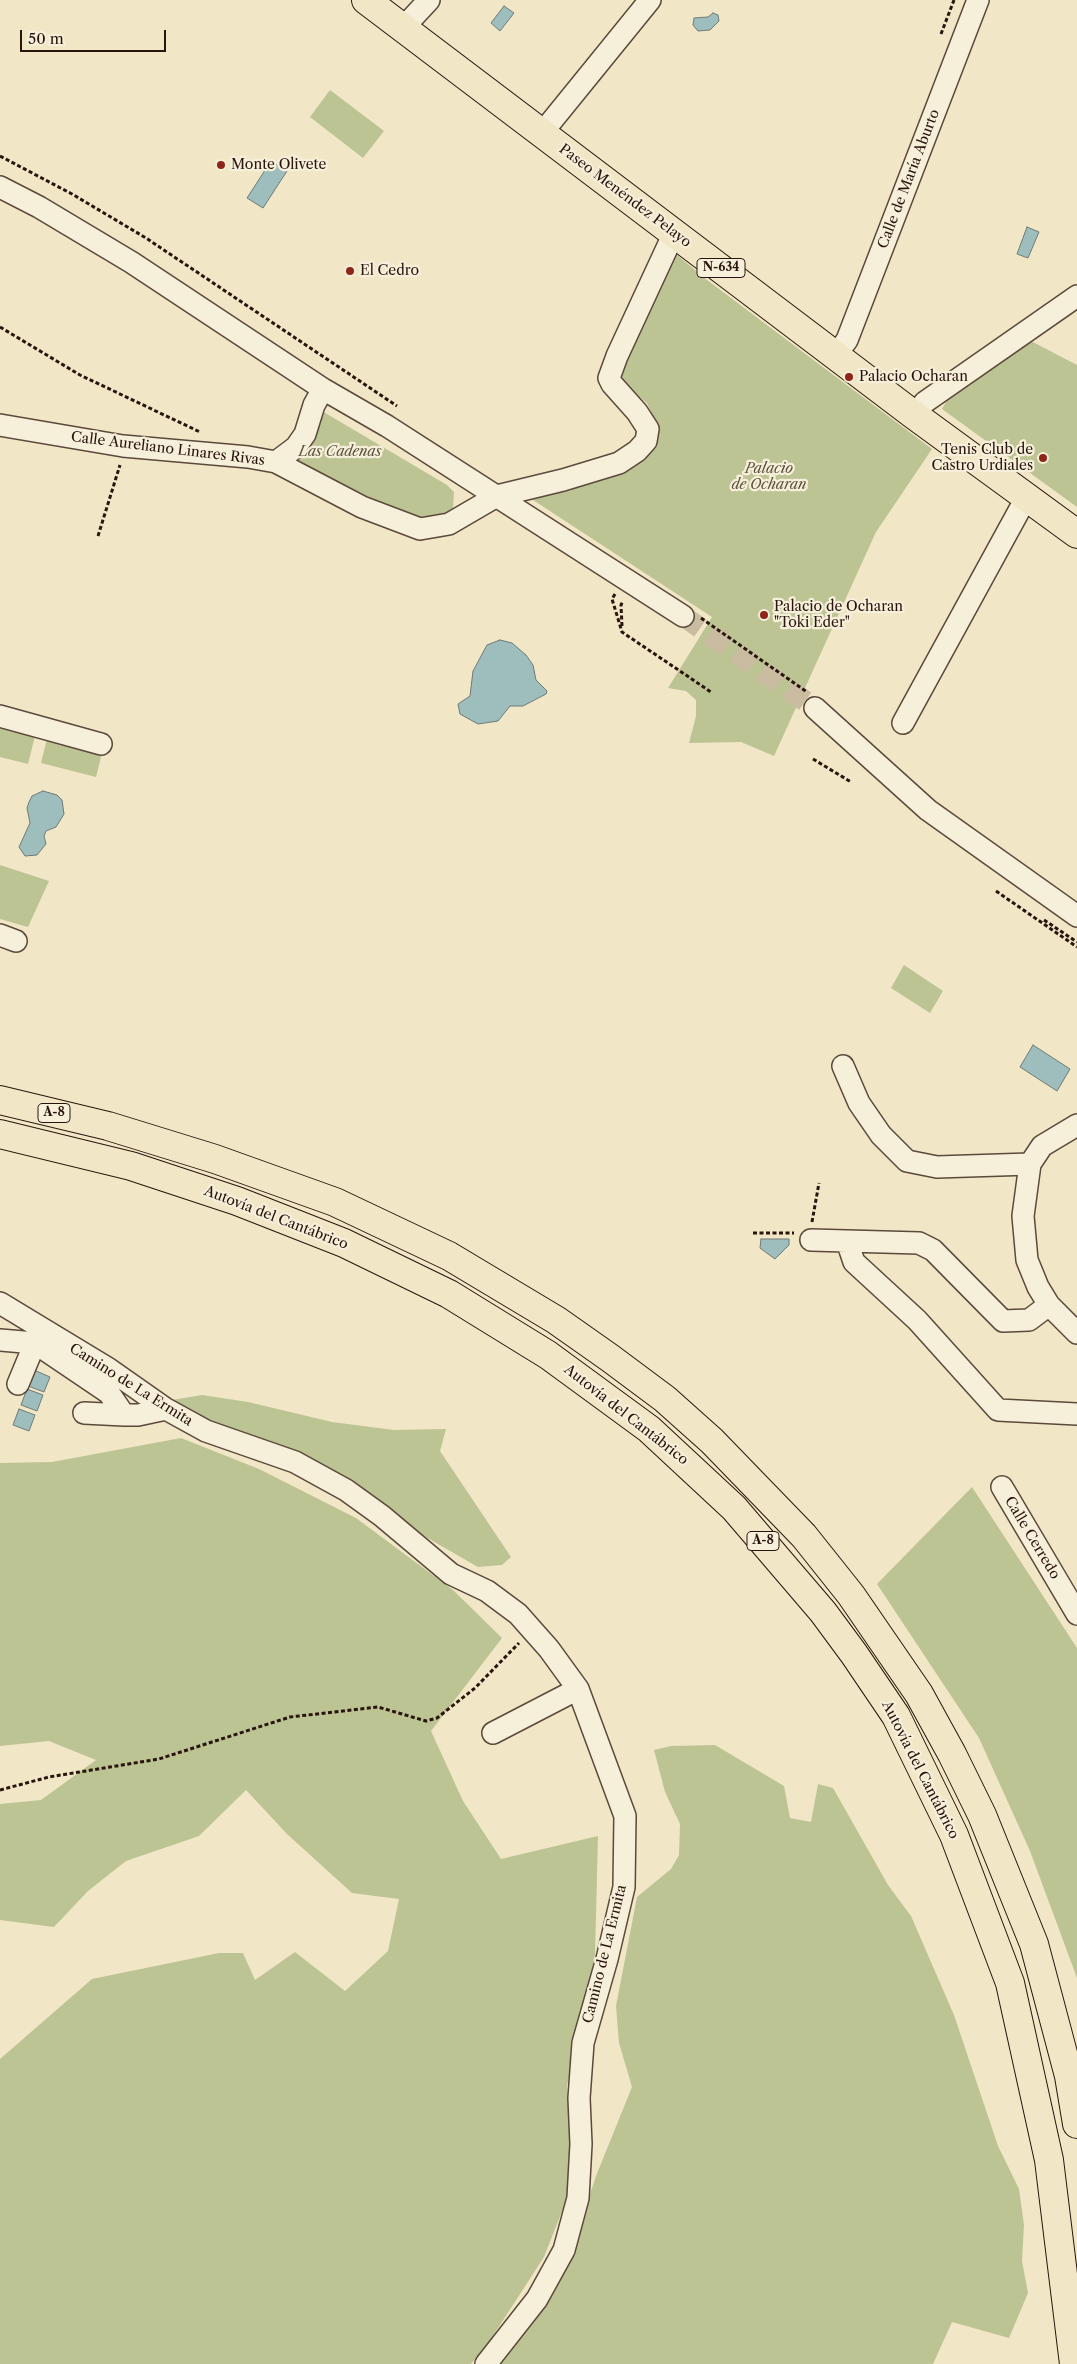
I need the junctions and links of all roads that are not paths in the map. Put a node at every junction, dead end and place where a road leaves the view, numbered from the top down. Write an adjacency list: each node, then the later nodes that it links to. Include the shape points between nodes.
1 (366, 0): 5 (highway, Paseo Menéndez Pelayo / N-634)
2 (429, 0): 5 (street)
3 (650, 0): 6 (street)
4 (978, 0): 10 (street, Calle de María Aburto, via 847,340)
5 (403, 28): 6 (highway, Paseo Menéndez Pelayo / N-634)
6 (542, 133): 8 (highway, Paseo Menéndez Pelayo / N-634)
7 (0, 186): 11 (street, via 131,262)
8 (674, 232): 10 (highway, Paseo Menéndez Pelayo / N-634); 15 (street, Calle Aureliano Linares Rivas, via 616,356 609,378 648,429 646,440 637,451 619,463)
9 (1077, 296): 12 (street, via 925,402)
10 (836, 355): 12 (highway, Paseo Menéndez Pelayo / N-634)
11 (323, 388): 14 (street, Calle Aureliano Linares Rivas, via 305,434 296,447); 15 (street)
12 (914, 415): 16 (highway, Paseo Menéndez Pelayo / N-634)
13 (0, 426): 14 (street, Calle Aureliano Linares Rivas, via 123,446)
14 (276, 462): 15 (street, Calle Aureliano Linares Rivas, via 362,507 420,530 449,524)
15 (497, 496): 18 (street)
16 (1028, 498): 17 (highway, Paseo Menéndez Pelayo / N-634); 21 (street)
17 (1077, 534)
18 (683, 616)
19 (815, 708): 23 (street, via 928,810)
20 (0, 716): 22 (street)
21 (903, 723)
22 (101, 744)
23 (1077, 916)
24 (842, 1066): 28 (street, via 859,1103 881,1135 907,1161 937,1167)
25 (0, 1100): 45 (highway, A-8, via 108,1126 215,1159 335,1202 449,1256 556,1320 665,1399 712,1441 804,1536 851,1595 919,1694 952,1754 982,1815 1034,1944 1069,2076)
26 (1077, 1125): 28 (street, via 1042,1146)
27 (0, 1134): 47 (highway, Autovía del Cantábrico / A-8, via 131,1166 237,1201 344,1243 450,1294 548,1354 649,1429 734,1508 823,1612 896,1716 954,1835 1010,1983 1049,2160)
28 (1030, 1164): 32 (street, via 1023,1216 1027,1260)
29 (807, 1233): 30 (street)
30 (847, 1241): 32 (street, via 919,1243 933,1250 1004,1321 1028,1320); 39 (street, via 854,1262 917,1320 998,1410)
31 (0, 1303): 37 (street, Camino de La Ermita, via 109,1368)
32 (1049, 1305): 33 (street)
33 (1077, 1333)
34 (0, 1340): 35 (street)
35 (35, 1343): 36 (street); 40 (street, via 109,1393)
36 (18, 1384)
37 (166, 1409): 40 (street, via 138,1416); 43 (street, Camino de La Ermita, via 206,1431 295,1462 346,1490 451,1574 487,1591 518,1614)
38 (84, 1412): 40 (street)
39 (1077, 1414)
40 (124, 1415)
41 (1002, 1487): 42 (street, Calle Cerredo)
42 (1077, 1614)
43 (578, 1689): 44 (street); 46 (street, Camino de La Ermita, via 625,1816 624,1887 583,2043 578,2098 581,2144 578,2198 564,2250 537,2299)
44 (493, 1732)
45 (1077, 2124)
46 (486, 2364)
47 (1074, 2364)

